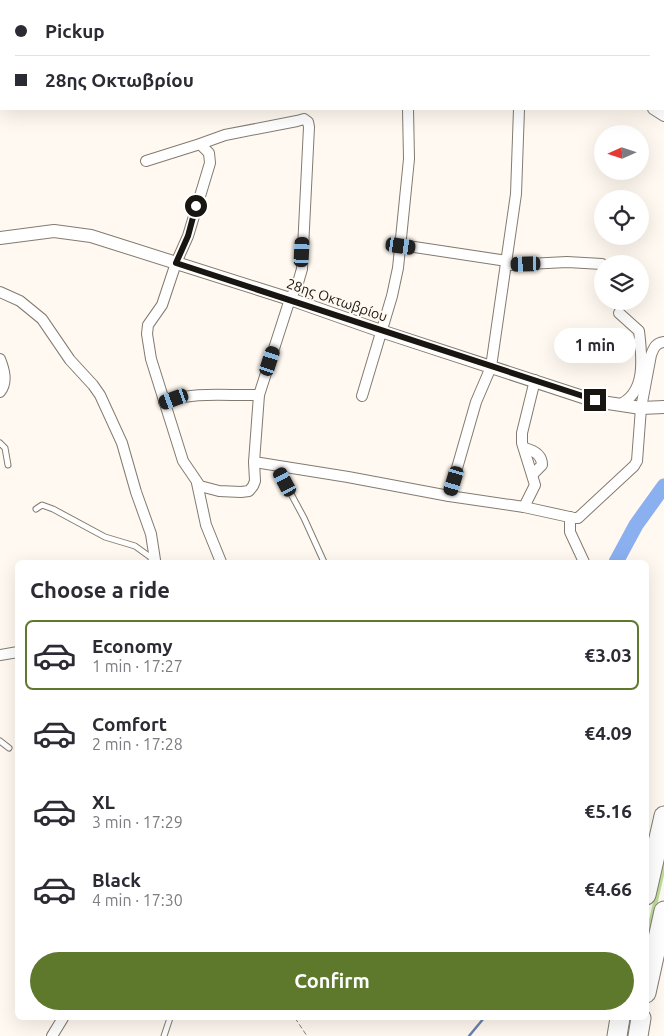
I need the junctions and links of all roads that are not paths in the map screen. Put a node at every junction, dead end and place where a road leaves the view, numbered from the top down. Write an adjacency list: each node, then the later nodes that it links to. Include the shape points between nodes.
1 (408, 110): 6 (street, via 409,159)
2 (519, 110): 8 (street, via 517,179)
3 (200, 144): 4 (street); 7 (street, via 209,153 210,163 188,236); 11 (street, via 225,135 304,119 308,122 310,136 302,269)
4 (146, 161)
5 (0, 238): 7 (street, 28ης Οκτωβρίου, via 54,231 75,233)
6 (401, 246): 8 (street); 13 (street, via 392,296)
7 (176, 263): 11 (street, 28ης Οκτωβρίου); 21 (street, via 162,305 148,325 146,334)
8 (506, 263): 9 (street); 16 (street)
9 (594, 264)
10 (0, 292): 35 (street, via 27,305 42,320 100,395 122,442 151,534)
11 (290, 299): 13 (street, 28ης Οκτωβρίου); 19 (street)
12 (618, 313): 22 (street, via 639,331 641,358 637,389 627,402)
13 (381, 331): 16 (street, 28ης Οκτωβρίου); 20 (street)
14 (664, 342): 24 (street, via 654,346)
15 (0, 359): 18 (street, via 4,383)
16 (491, 367): 17 (street, 28ης Οκτωβρίου); 30 (street, via 476,402)
17 (535, 380): 22 (street, 28ης Οκτωβρίου); 31 (street, via 522,433 524,448 537,453 542,465 533,474 535,485)
18 (0, 392)
19 (259, 395): 21 (street, via 184,396); 26 (street)
20 (362, 396)
21 (164, 402): 29 (street, via 183,461)
22 (618, 405): 24 (street, 28ης Οκτωβρίου)
23 (664, 407): 24 (street, 28ης Οκτωβρίου)
24 (641, 408): 33 (street, via 638,456 634,466 578,518)
25 (0, 444): 27 (lane, via 5,448)
26 (254, 462): 28 (street); 29 (street, via 255,481 246,492 219,491)
27 (8, 465)
28 (276, 466): 30 (street); 37 (lane)
29 (197, 484): 36 (street, via 206,525)
30 (450, 496): 31 (street)
31 (524, 507): 33 (street)
32 (36, 509): 34 (lane, via 46,506 105,537 135,546)
33 (570, 517): 38 (street, via 570,532)
34 (152, 560)
35 (155, 560)
36 (219, 560)
37 (323, 560)
38 (583, 560)
39 (15, 653): 40 (street)
40 (0, 656)
41 (0, 741): 42 (lane)
42 (9, 748)
43 (664, 816): 44 (highway)
44 (649, 882)
45 (664, 911): 46 (highway)
46 (649, 979)
47 (62, 1020): 51 (street)
48 (169, 1020): 52 (lane)
49 (620, 1020): 53 (highway)
50 (641, 1020): 54 (highway)
51 (52, 1036)
52 (164, 1036)
53 (617, 1036)
54 (638, 1036)

